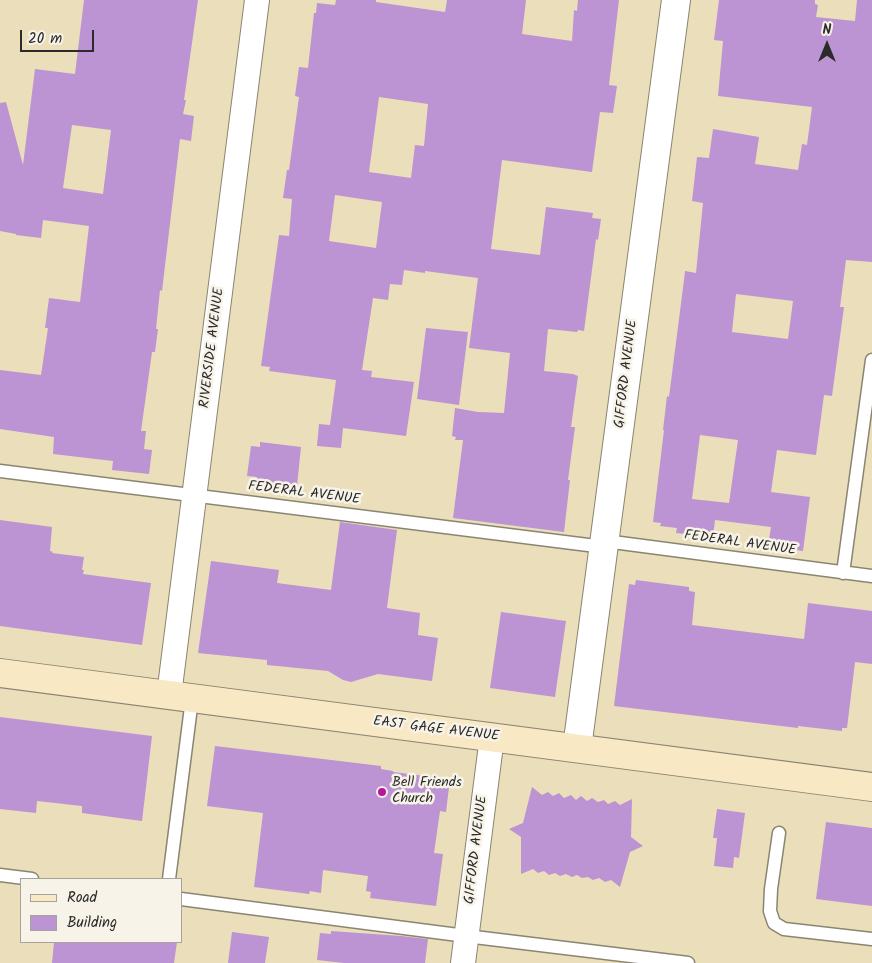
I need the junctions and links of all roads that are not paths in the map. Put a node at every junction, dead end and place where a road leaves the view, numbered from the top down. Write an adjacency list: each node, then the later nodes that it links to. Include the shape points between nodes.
1 (257, 0): 5 (street, RIVERSIDE AVENUE)
2 (676, 0): 6 (street, GIFFORD AVENUE)
3 (872, 360): 7 (lane)
4 (0, 471): 5 (lane, FEDERAL AVENUE)
5 (195, 495): 6 (lane, FEDERAL AVENUE); 10 (street, RIVERSIDE AVENUE)
6 (604, 544): 7 (lane, FEDERAL AVENUE); 12 (street, GIFFORD AVENUE)
7 (843, 572): 8 (lane, FEDERAL AVENUE)
8 (872, 576)
9 (0, 673): 10 (main road, EAST GAGE AVENUE)
10 (181, 697): 11 (main road, EAST GAGE AVENUE); 17 (lane)
11 (492, 737): 12 (main road, EAST GAGE AVENUE); 19 (street, GIFFORD AVENUE)
12 (577, 748): 13 (main road, EAST GAGE AVENUE)
13 (872, 787)
14 (779, 833): 20 (lane, via 771,889 770,911 774,923 784,929)
15 (0, 875): 16 (lane)
16 (24, 878)
17 (169, 878)
18 (182, 899): 19 (lane)
19 (466, 936): 21 (street, GIFFORD AVENUE); 22 (lane)
20 (872, 939)
21 (463, 963)
22 (688, 963)

